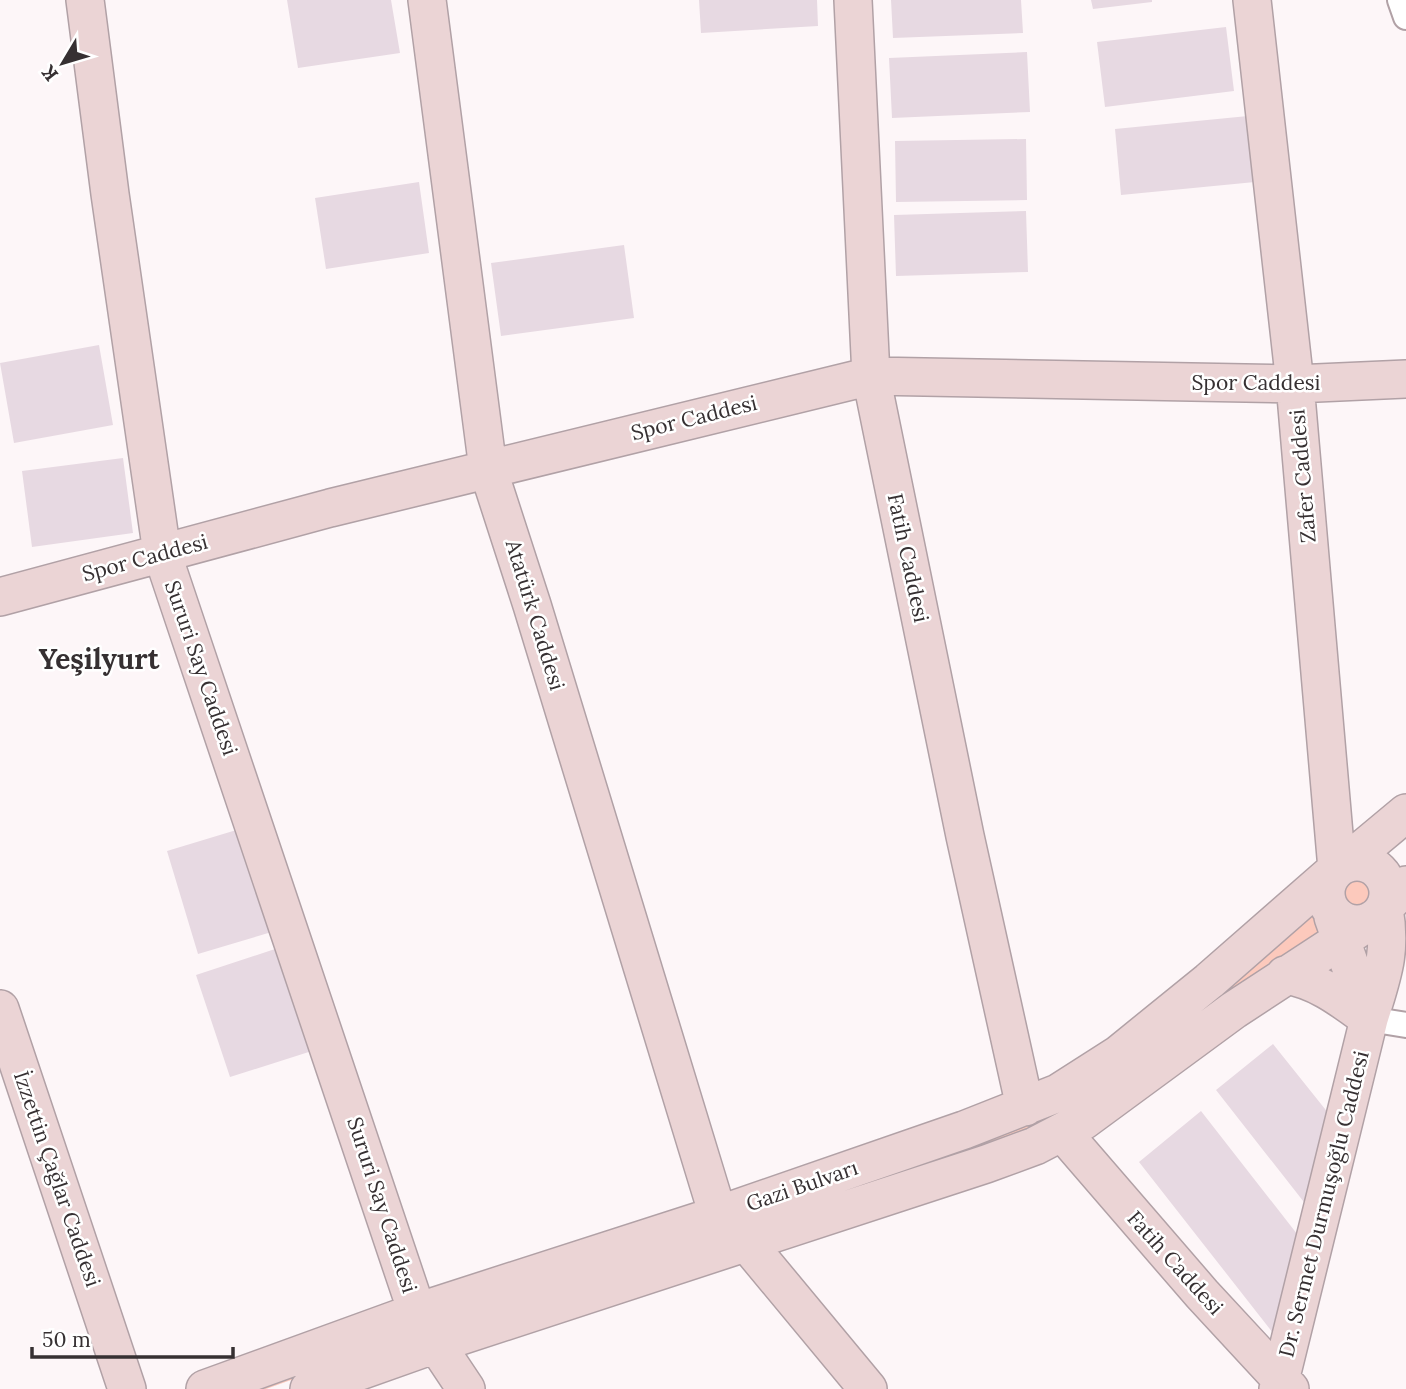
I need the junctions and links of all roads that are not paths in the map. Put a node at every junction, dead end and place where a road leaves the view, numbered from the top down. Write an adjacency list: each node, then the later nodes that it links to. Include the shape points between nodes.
1 (85, 0): 11 (street, Sururi Say Caddesi)
2 (427, 0): 10 (street, Atatürk Caddesi)
3 (853, 0): 7 (street, Fatih Caddesi)
4 (1252, 0): 9 (street, Zafer Caddesi)
5 (1400, 0): 6 (street)
6 (1406, 18)
7 (871, 376): 9 (street, Spor Caddesi); 10 (street, Spor Caddesi); 20 (street, Fatih Caddesi)
8 (1406, 379): 9 (street, Spor Caddesi)
9 (1295, 384): 14 (street, Zafer Caddesi)
10 (488, 468): 11 (street, Spor Caddesi); 22 (street, Atatürk Caddesi)
11 (162, 553): 12 (street, Spor Caddesi); 24 (street, Sururi Say Caddesi)
12 (0, 597)
13 (1406, 813): 14 (street, Gazi Bulvarı)
14 (1341, 866): 15 (street, via 1326,887); 15 (street, via 1367,863 1384,877 1388,898); 20 (street, Gazi Bulvarı, via 1119,1054 1058,1093)
15 (1366, 912): 16 (street, Gazi Bulvarı); 18 (street); 18 (street, Dr. Sermet Durmuşoğlu Caddesi, via 1389,937 1387,960)
16 (1285, 975): 18 (street, via 1321,986); 21 (street, Gazi Bulvarı)
17 (0, 1009): 27 (street, İzzettin Çağlar Caddesi)
18 (1369, 1019): 19 (street); 26 (street, Dr. Sermet Durmuşoğlu Caddesi)
19 (1406, 1025)
20 (1025, 1107): 22 (street, Gazi Bulvarı)
21 (1063, 1133): 23 (street, Gazi Bulvarı, via 1011,1156); 26 (street, Fatih Caddesi)
22 (718, 1215): 24 (street, Gazi Bulvarı)
23 (746, 1242): 25 (street, Gazi Bulvarı); 31 (street)
24 (417, 1312): 28 (street, Gazi Bulvarı)
25 (436, 1344): 29 (street, Gazi Bulvarı); 30 (street)
26 (1283, 1386)
27 (127, 1389)
28 (205, 1389)
29 (309, 1389)
30 (466, 1389)
31 (868, 1389)

